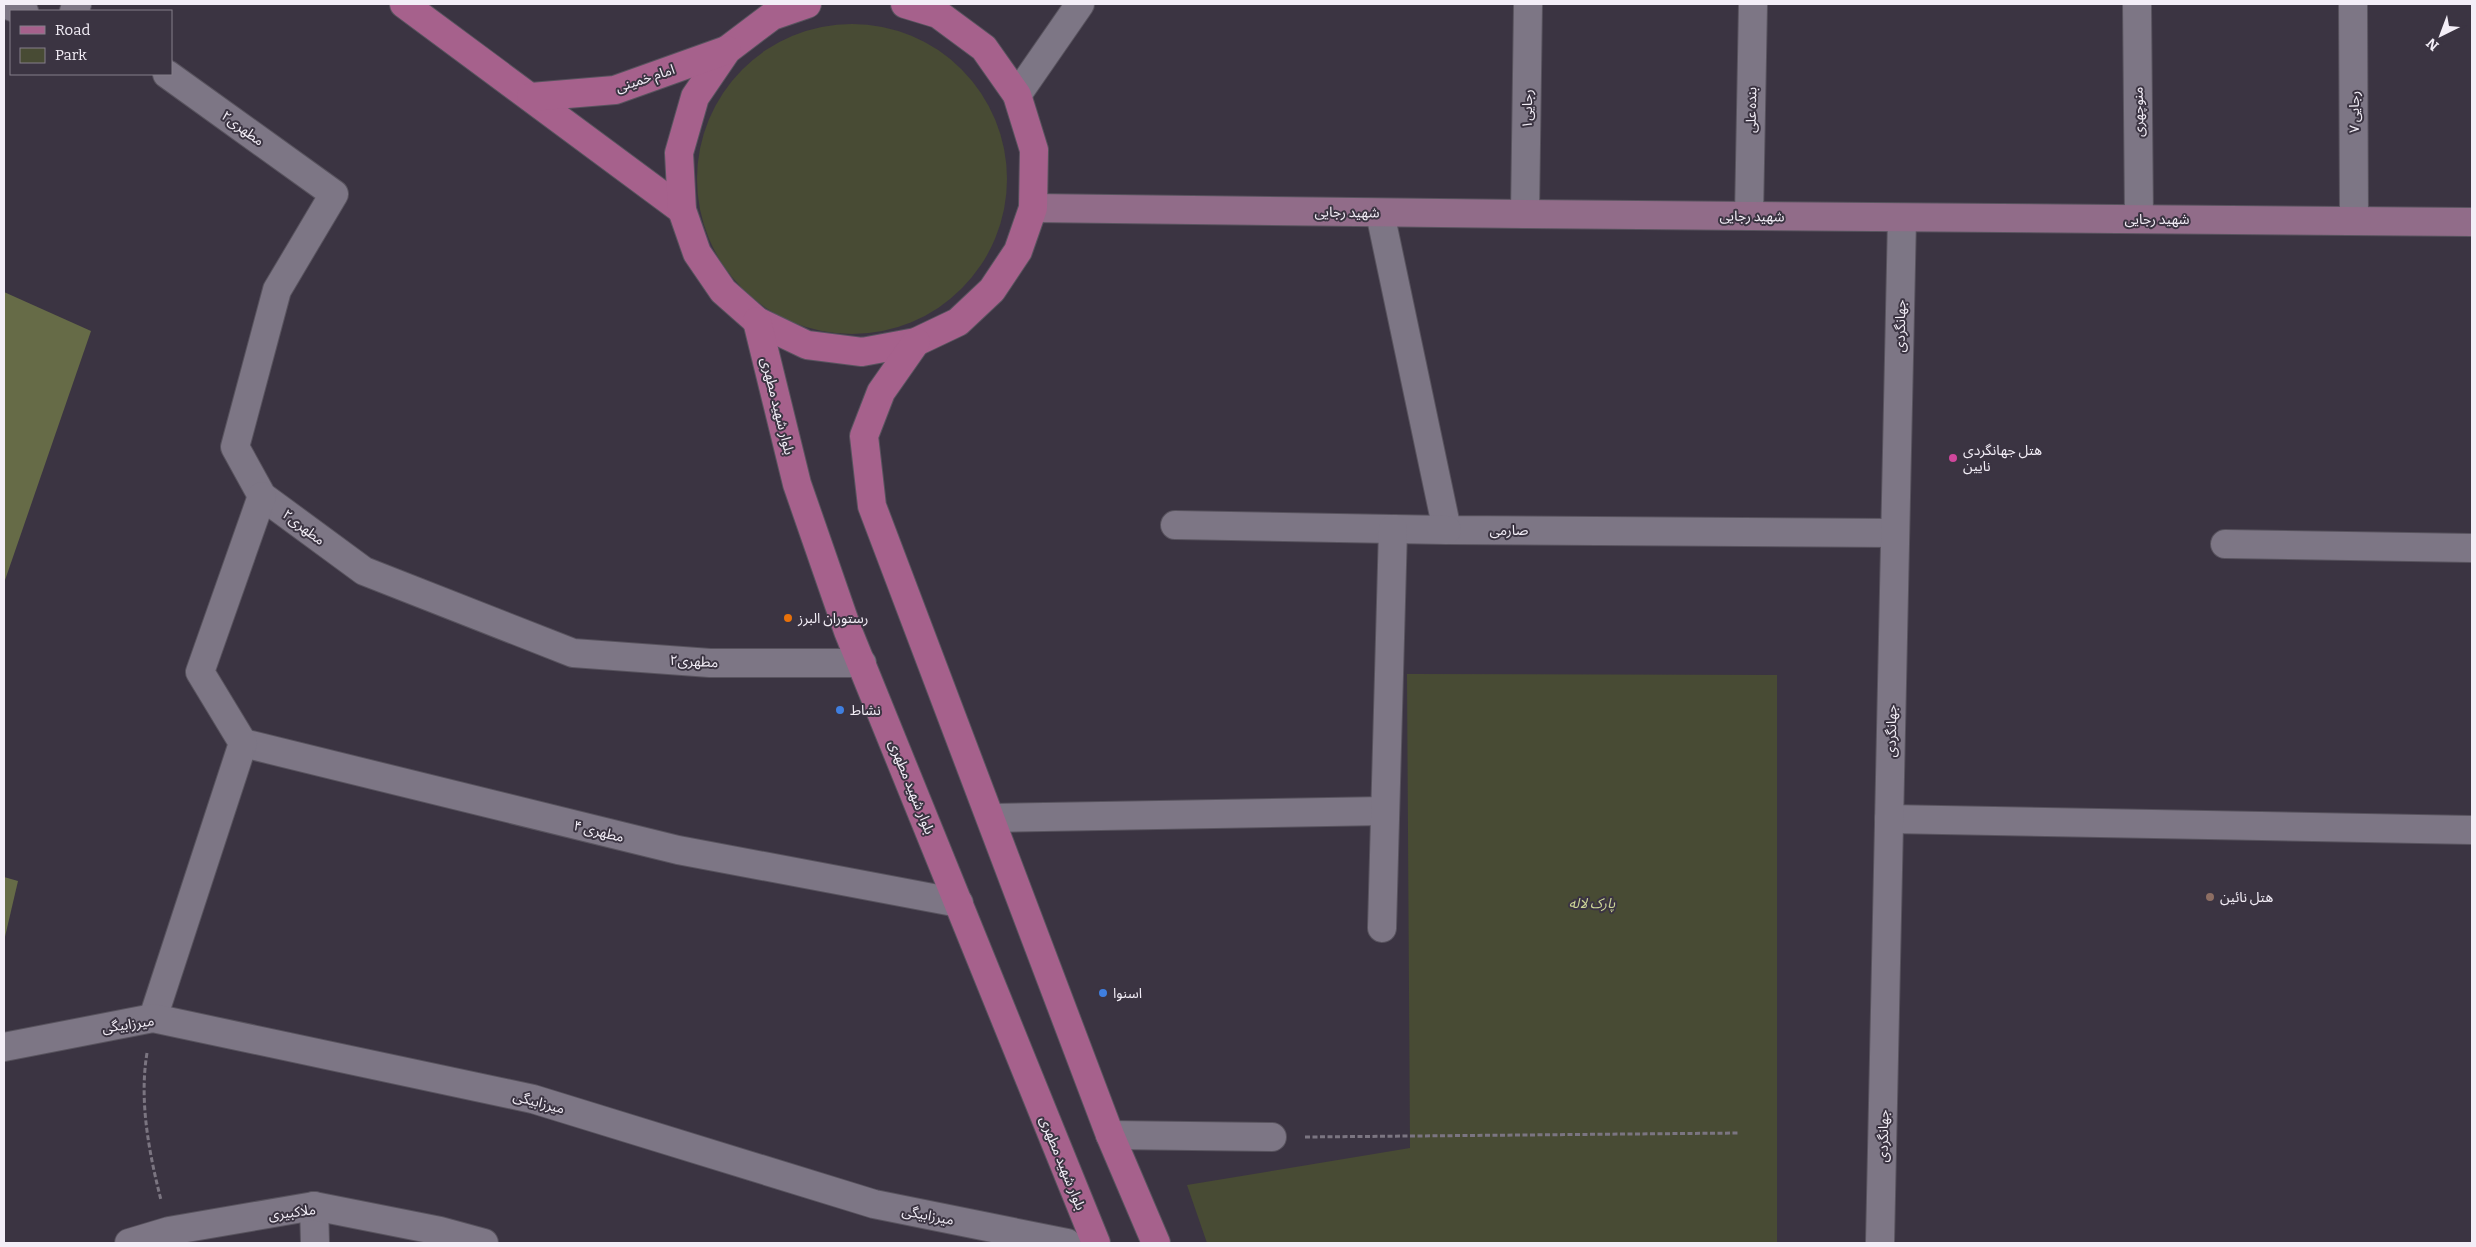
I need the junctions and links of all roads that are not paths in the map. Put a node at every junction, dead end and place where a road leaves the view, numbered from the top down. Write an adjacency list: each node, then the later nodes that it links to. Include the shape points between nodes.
1 (4, 4): 10 (street)
2 (404, 4): 14 (main road)
3 (807, 4): 11 (main road, via 772,16)
4 (906, 4): 13 (main road, via 938,14 984,48)
5 (1080, 4): 13 (street)
6 (1528, 4): 18 (street, رجایی۱)
7 (1753, 4): 19 (street, بنده علی)
8 (2137, 4): 21 (street, منوچهری)
9 (2353, 4): 22 (street, رجایی ۷)
10 (21, 10)
11 (727, 50): 14 (main road, امام خمینی, via 615,90); 16 (main road, via 694,97 679,153)
12 (168, 75): 26 (street, مطهری۲, via 334,194 277,290 235,447)
13 (1017, 95): 15 (main road, via 1034,150)
14 (530, 98): 16 (main road)
15 (1033, 208): 17 (main road, شهید رجایی); 25 (main road, via 1018,251 992,290 958,322)
16 (682, 210): 24 (main road, via 697,254 723,291)
17 (1380, 212): 18 (main road, شهید رجایی); 29 (street)
18 (1525, 214): 19 (main road, شهید رجایی)
19 (1749, 216): 20 (main road, شهید رجایی)
20 (1902, 218): 21 (main road, شهید رجایی); 30 (street, جهانگردی)
21 (2139, 219): 22 (main road, شهید رجایی)
22 (2354, 221): 23 (main road, شهید رجایی)
23 (2472, 222)
24 (757, 321): 25 (main road, via 807,345 862,352); 33 (main road, بلوار شهید مطهری, via 797,484)
25 (916, 342): 36 (main road, via 882,392 864,436 872,506)
26 (262, 496): 33 (street, مطهری۲, via 364,571 574,653 710,663); 34 (street, via 200,672)
27 (1175, 525): 28 (street, صارمی)
28 (1393, 529): 29 (street, صارمی); 35 (street)
29 (1447, 530): 30 (street, صارمی)
30 (1895, 533): 37 (street, جهانگردی)
31 (2225, 544): 32 (street)
32 (2472, 548)
33 (862, 663): 39 (main road, بلوار شهید مطهری)
34 (243, 743): 39 (street, مطهری ۴, via 678,850); 41 (street)
35 (1386, 811): 36 (street); 40 (street)
36 (991, 818): 43 (main road)
37 (1889, 819): 38 (street); 52 (street, جهانگردی)
38 (2472, 830)
39 (959, 903): 50 (main road, بلوار شهید مطهری)
40 (1382, 928)
41 (153, 1018): 42 (street, میرزابیگی); 49 (street, میرزابیگی, via 533,1099 874,1204)
42 (4, 1047)
43 (1110, 1134): 44 (street); 51 (main road)
44 (1272, 1137)
45 (314, 1206): 46 (street, ملاکبیری, via 169,1231); 47 (street); 48 (street, ملاکبیری, via 440,1230)
46 (129, 1243)
47 (315, 1243)
48 (484, 1243)
49 (1067, 1243)
50 (1096, 1243)
51 (1156, 1243)
52 (1880, 1243)

